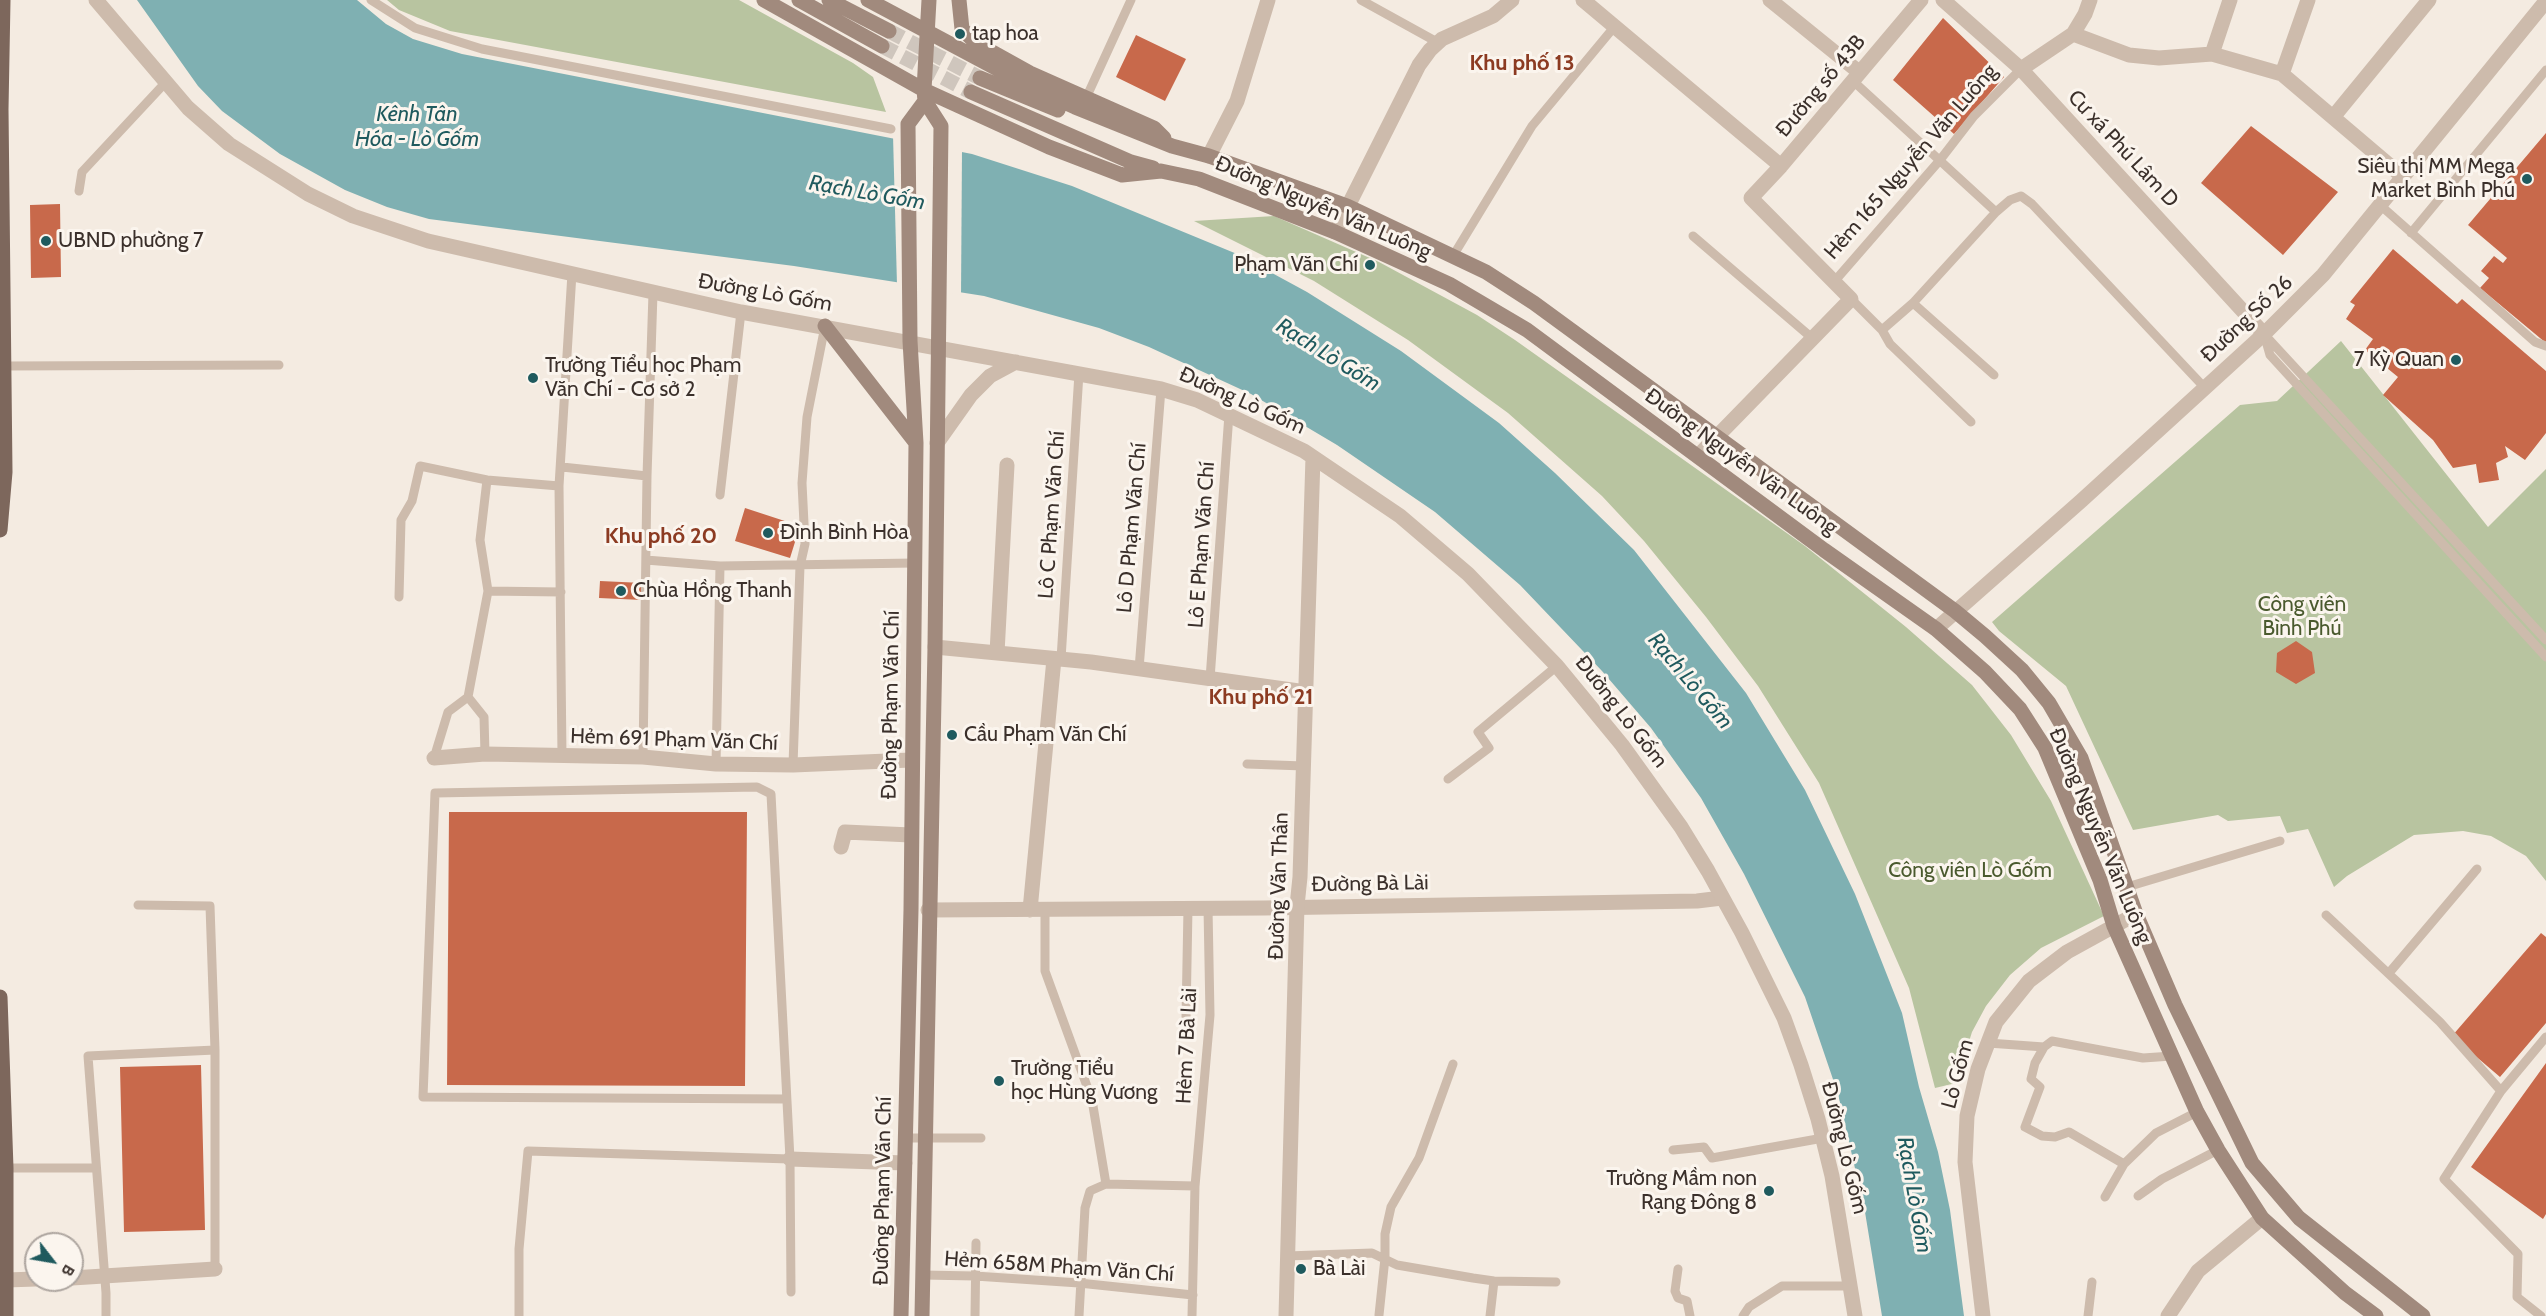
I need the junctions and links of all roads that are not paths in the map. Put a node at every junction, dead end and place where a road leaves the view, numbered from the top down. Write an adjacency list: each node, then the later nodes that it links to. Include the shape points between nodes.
1 (3, 0): 71 (main road)
2 (96, 0): 35 (street, Đường Lò Gốm)
3 (371, 0): 40 (lane, via 416,28 482,49)
4 (764, 0): 37 (main road, Đường Nguyễn Văn Luông)
5 (799, 0): 28 (main road)
6 (829, 0): 24 (main road)
7 (867, 0): 25 (main road, Đường Nguyễn Văn Luông)
8 (929, 0): 25 (main road)
9 (959, 0): 38 (main road, via 962,29 976,43 1030,73)
10 (1131, 0): 38 (lane)
11 (1268, 0): 42 (street, via 1237,101)
12 (1361, 0): 27 (lane)
13 (1512, 0): 27 (street, via 1493,15)
14 (1583, 0): 23 (street)
15 (1770, 0): 33 (street)
16 (1921, 0): 33 (street, Đường số 43B)
17 (1943, 0): 30 (street, Cư xá Phú Lâm D)
18 (2090, 0): 26 (street)
19 (2230, 0): 29 (street)
20 (2308, 0): 32 (street)
21 (2429, 0): 39 (street)
22 (2546, 1): 46 (street, Đường Số 26)
23 (1615, 26): 44 (street); 55 (lane, via 1532,126)
24 (889, 31)
25 (927, 33): 37 (main road); 41 (main road, Đường Nguyễn Văn Luông, via 1033,88)
26 (2073, 33): 29 (street, via 2129,55 2159,58); 30 (street)
27 (1437, 42): 50 (street, via 1419,65)
28 (882, 46)
29 (2212, 54): 32 (street)
30 (2021, 69): 43 (lane, Hẻm 165 Nguyễn Văn Luông, via 1974,116); 64 (street, Cư xá Phú Lâm D)
31 (2546, 70): 53 (lane)
32 (2282, 74): 39 (street)
33 (1856, 76): 43 (lane); 44 (street, Đường số 43B)
34 (980, 78): 41 (main road, via 1143,142)
35 (165, 83): 47 (lane, via 82,172); 56 (street, Đường Lò Gốm, via 230,144 298,188 353,216 429,241)
36 (971, 92): 45 (main road, via 1131,162)
37 (924, 96): 45 (main road, Đường Nguyễn Văn Luông, via 1122,175); 66 (main road, Đường Phạm Văn Chí, via 908,124); 68 (main road, Đường Phạm Văn Chí, via 941,126)
38 (1086, 96): 41 (main road, via 1154,128)
39 (2334, 116): 46 (street)
40 (891, 129)
41 (1172, 146): 42 (main road, Đường Nguyễn Văn Luông)
42 (1209, 156): 50 (main road, Đường Nguyễn Văn Luông)
43 (1940, 160): 51 (lane); 57 (lane, Hẻm 165 Nguyễn Văn Luông)
44 (1781, 166): 48 (street, Đường số 43B)
45 (1161, 171): 52 (main road, Đường Nguyễn Văn Luông, via 1199,179)
46 (2402, 176): 49 (street, Đường Số 26)
47 (79, 191)
48 (1751, 198): 57 (street, Hẻm 165 Nguyễn Văn Luông)
49 (2380, 205): 53 (lane); 64 (street, Đường Số 26, via 2323,275)
50 (1347, 206): 52 (street); 55 (main road, Đường Nguyễn Văn Luông)
51 (1996, 212): 60 (lane); 74 (lane, via 2021,196 2032,204)
52 (1335, 232): 81 (main road, Đường Nguyễn Văn Luông, via 1449,284 1527,330)
53 (2411, 233): 67 (lane, via 2535,342)
54 (1693, 236): 65 (lane)
55 (1454, 256): 78 (main road, Đường Nguyễn Văn Luông, via 1534,303)
56 (572, 273): 58 (street, Đường Lò Gốm); 84 (lane)
57 (1833, 283): 59 (street, Hẻm 165 Nguyễn Văn Luông)
58 (653, 293): 61 (street, Đường Lò Gốm); 85 (lane)
59 (1851, 299): 63 (lane, Hẻm 165 Nguyễn Văn Luông); 65 (street)
60 (1913, 303): 63 (lane); 73 (lane)
61 (741, 312): 62 (street, Đường Lò Gốm); 88 (lane)
62 (825, 326): 66 (street, Đường Lò Gốm); 79 (main road); 93 (lane, via 807,417 802,483 805,544)
63 (1881, 330): 77 (lane, Hẻm 165 Nguyễn Văn Luông, via 1890,344)
64 (2264, 334): 74 (street, Đường Số 26); 99 (lane); 102 (lane, via 2270,355)
65 (1812, 338): 78 (street)
66 (910, 341): 68 (street, Đường Lò Gốm); 79 (main road, Đường Phạm Văn Chí)
67 (2546, 346)
68 (939, 347): 69 (street, Đường Lò Gốm); 80 (main road, Đường Phạm Văn Chí)
69 (1016, 362): 72 (street, Đường Lò Gốm); 80 (street, via 990,376 971,395)
70 (279, 365): 71 (lane)
71 (5, 366): 89 (main road, via 5,472)
72 (1079, 373): 75 (street, Đường Lò Gốm); 103 (lane, Lô C Phạm Văn Chí)
73 (1994, 375)
74 (2204, 387): 97 (street, Đường Số 26)
75 (1161, 389): 76 (street, Đường Lò Gốm); 105 (lane, Lô D Phạm Văn Chí)
76 (1229, 414): 82 (street, Đường Lò Gốm); 106 (lane, Lô E Phạm Văn Chí)
77 (1971, 422)
78 (1717, 437): 81 (street); 97 (main road, Đường Nguyễn Văn Luông)
79 (916, 443): 91 (main road, Đường Phạm Văn Chí)
80 (937, 443): 100 (main road, Đường Phạm Văn Chí)
81 (1698, 456): 98 (main road, Đường Nguyễn Văn Luông)
82 (1314, 457): 104 (street, Đường Lò Gốm, via 1429,539 1508,613); 107 (street, Đường Văn Thân)
83 (1006, 465): 101 (street)
84 (562, 467): 85 (lane); 87 (lane)
85 (647, 476): 90 (lane)
86 (487, 480): 87 (lane); 94 (lane, via 480,540); 96 (lane, via 420,466 412,501 401,520)
87 (560, 486): 95 (lane)
88 (720, 495)
89 (0, 530)
90 (646, 560): 92 (lane); 112 (lane)
91 (914, 563): 93 (lane); 113 (main road, Đường Phạm Văn Chí)
92 (720, 566): 93 (lane); 114 (lane)
93 (800, 566): 116 (lane)
94 (488, 591): 95 (lane); 108 (lane)
95 (561, 592): 110 (lane)
96 (399, 597)
97 (1955, 611): 98 (street, Đường Số 26); 123 (main road, Đường Nguyễn Văn Luông, via 2022,670 2049,703 2080,758)
98 (1936, 629): 134 (main road, Đường Nguyễn Văn Luông, via 2020,709 2045,748 2100,880)
99 (2546, 640)
100 (935, 647): 101 (street); 130 (main road, Đường Phạm Văn Chí)
101 (997, 652): 103 (street)
102 (2546, 657)
103 (1057, 659): 105 (street); 131 (street)
104 (1557, 666): 118 (lane, via 1478,732 1490,748); 124 (street, Đường Lò Gốm, via 1652,786)
105 (1139, 669): 106 (street)
106 (1210, 679): 107 (street)
107 (1306, 692): 117 (street, Đường Văn Thân)
108 (468, 697): 109 (lane, via 484,717); 111 (lane, via 448,712)
109 (485, 754): 110 (street, Hẻm 691 Phạm Văn Chí); 111 (street, Hẻm 691 Phạm Văn Chí)
110 (562, 756): 112 (street, Hẻm 691 Phạm Văn Chí)
111 (434, 758)
112 (643, 758): 114 (street, Hẻm 691 Phạm Văn Chí)
113 (911, 760): 116 (street, Hẻm 691 Phạm Văn Chí); 119 (main road, Đường Phạm Văn Chí)
114 (716, 764): 116 (street, Hẻm 691 Phạm Văn Chí)
115 (1247, 764): 117 (lane)
116 (793, 765)
117 (1304, 766): 126 (street, Đường Văn Thân)
118 (1448, 779)
119 (911, 835): 121 (street, via 845,832); 129 (main road, Đường Phạm Văn Chí)
120 (2280, 841): 123 (lane)
121 (841, 847)
122 (2477, 868): 135 (lane)
123 (2127, 887): 132 (main road, Đường Nguyễn Văn Luông)
124 (1722, 898): 126 (street, Đường Bà Lài); 149 (street, Đường Lò Gốm, via 1784,1018)
125 (138, 905): 141 (lane, via 210,906)
126 (1297, 906): 128 (street, Đường Bà Lài); 164 (street, Đường Văn Thân)
127 (1188, 908): 128 (street, Đường Bà Lài); 131 (street, Đường Bà Lài); 137 (lane)
128 (1208, 908): 159 (lane, Hẻm 7 Bà Lài, via 1210,1015)
129 (910, 910): 130 (street, Đường Bà Lài); 147 (main road, Đường Phạm Văn Chí)
130 (928, 910): 131 (street, Đường Bà Lài); 150 (main road, Đường Phạm Văn Chí)
131 (1038, 910): 158 (lane, via 1045,971 1092,1100)
132 (2136, 914): 134 (street, Lò Gốm); 199 (main road, Đường Nguyễn Văn Luông, via 2175,1005 2252,1162 2299,1218)
133 (2326, 915): 135 (lane)
134 (2114, 926): 139 (street, Lò Gốm, via 2067,952 2029,981 1996,1023); 142 (main road, Đường Nguyễn Văn Luông)
135 (2389, 973): 144 (lane, via 2440,1022)
136 (0, 997): 156 (main road)
137 (1186, 1017)
138 (2546, 1037): 144 (lane)
139 (1988, 1043): 140 (lane); 195 (street, Lò Gốm, via 1967,1116 1965,1162)
140 (2044, 1047): 142 (lane, via 2052,1041 2143,1058); 155 (lane, via 2031,1079 2040,1088 2025,1127 2042,1136 2069,1132)
141 (215, 1050): 157 (lane, via 88,1056); 166 (lane)
142 (2172, 1056): 146 (main road, Đường Nguyễn Văn Luông)
143 (1453, 1064): 165 (lane, via 1419,1158 1391,1207)
144 (2501, 1091): 200 (lane, via 2444,1179 2518,1254 2517,1297)
145 (786, 1099): 145 (lane, via 423,1097 435,793 757,786 771,794); 153 (lane)
146 (2197, 1112): 152 (main road, Đường Nguyễn Văn Luông); 155 (lane, via 2156,1133)
147 (906, 1138): 150 (lane); 154 (main road, Đường Phạm Văn Chí)
148 (981, 1138): 150 (lane)
149 (1823, 1138): 151 (lane, via 1713,1158 1704,1147); 178 (street, Đường Lò Gốm)
150 (924, 1139): 168 (main road, Đường Phạm Văn Chí)
151 (1673, 1150)
152 (2217, 1150): 160 (lane); 162 (main road, Đường Nguyễn Văn Luông)
153 (790, 1159): 154 (street); 179 (lane); 184 (lane, via 528,1151 519,1249)
154 (905, 1163): 185 (main road, Đường Phạm Văn Chí)
155 (2124, 1164): 161 (lane)
156 (6, 1168): 157 (lane); 173 (main road)
157 (96, 1168): 171 (lane)
158 (1106, 1184): 159 (lane); 177 (lane, via 1090,1191 1084,1208)
159 (1195, 1186): 180 (lane, Hẻm 7 Bà Lài)
160 (2138, 1196)
161 (2105, 1197)
162 (2262, 1218): 197 (street, via 2198,1271); 198 (main road, Đường Nguyễn Văn Luông)
163 (976, 1243): 169 (lane)
164 (1287, 1256): 165 (lane, via 1372,1253); 190 (street, Đường Văn Thân)
165 (1385, 1258): 174 (lane, via 1397,1265); 181 (lane)
166 (215, 1269): 171 (street)
167 (1678, 1269): 192 (lane, via 1675,1291 1678,1298 1687,1301)
168 (923, 1275): 169 (lane, Hẻm 658M Phạm Văn Chí); 186 (main road, Đường Phạm Văn Chí)
169 (975, 1276): 177 (lane, Hẻm 658M Phạm Văn Chí); 187 (lane)
170 (84, 1278): 171 (street)
171 (104, 1278): 183 (lane)
172 (24, 1279): 173 (street)
173 (6, 1280): 182 (main road)
174 (1494, 1281): 175 (lane); 191 (lane)
175 (1556, 1282)
176 (2092, 1282): 196 (lane)
177 (1079, 1283): 180 (lane, Hẻm 658M Phạm Văn Chí); 188 (lane)
178 (1851, 1286): 193 (lane, via 1782,1286 1749,1307); 194 (street, Đường Lò Gốm)
179 (792, 1292)
180 (1193, 1295): 189 (lane, Hẻm 7 Bà Lài)
181 (1379, 1315)
182 (6, 1316)
183 (106, 1316)
184 (519, 1316)
185 (901, 1316)
186 (922, 1316)
187 (975, 1316)
188 (1079, 1316)
189 (1192, 1316)
190 (1286, 1316)
191 (1490, 1316)
192 (1690, 1316)
193 (1743, 1316)
194 (1856, 1316)
195 (1983, 1316)
196 (2088, 1316)
197 (2168, 1316)
198 (2376, 1316)
199 (2423, 1316)
200 (2541, 1316)

